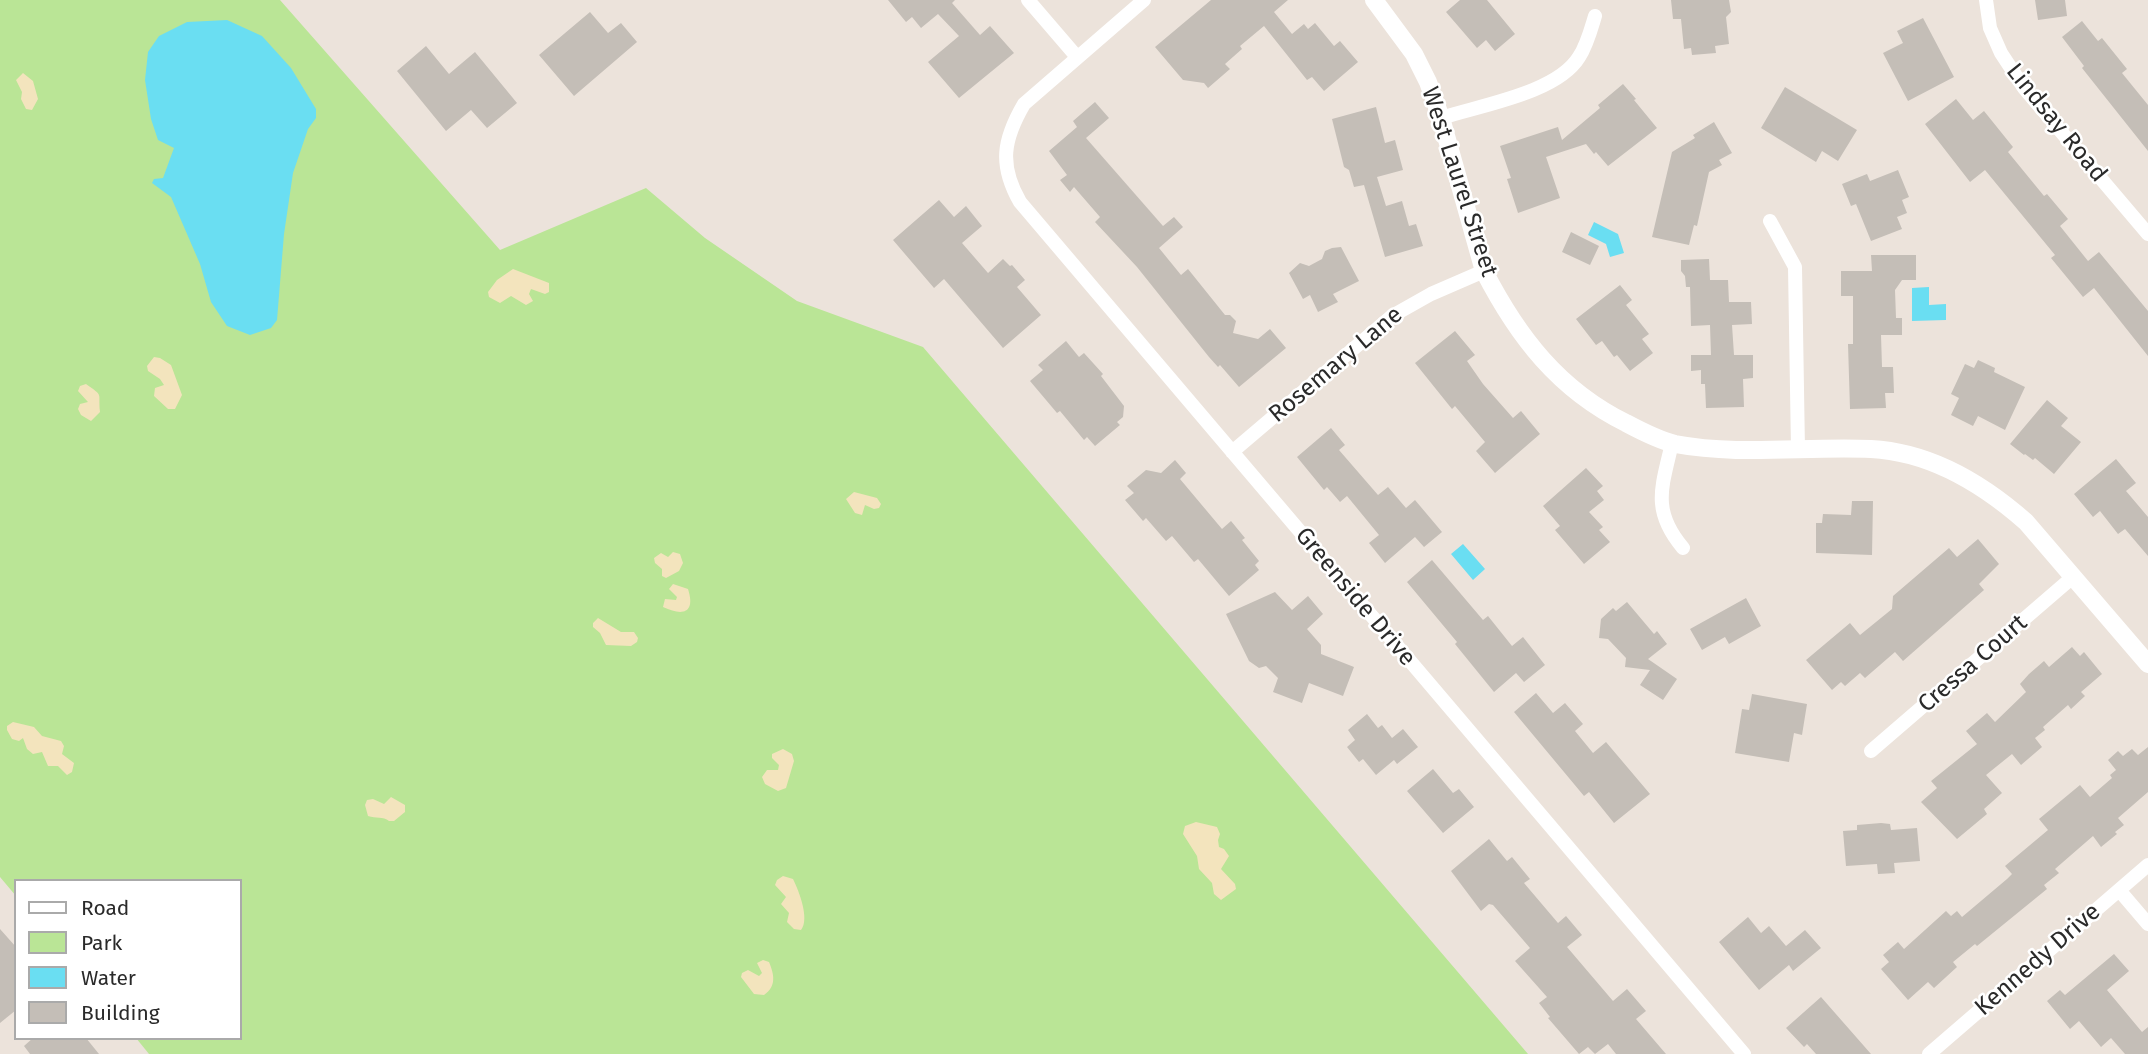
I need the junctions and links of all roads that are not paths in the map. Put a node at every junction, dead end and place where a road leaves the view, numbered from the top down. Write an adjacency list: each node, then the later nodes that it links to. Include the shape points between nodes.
1 (1028, 0): 6 (street)
2 (1144, 0): 6 (street)
3 (1374, 0): 7 (street, West Laurel Street, via 1414,54)
4 (1986, 0): 9 (street, Lindsay Road, via 1995,41 2024,88)
5 (1595, 16): 7 (street, via 1579,57 1547,85)
6 (1077, 57): 13 (street, Greenside Drive, via 1024,104 1012,124 1007,140 1011,187)
7 (1441, 118): 10 (street, West Laurel Street)
8 (1770, 221): 12 (street, via 1795,267)
9 (2148, 234)
10 (1484, 271): 11 (street, West Laurel Street, via 1516,326 1558,377 1601,411); 13 (street, Rosemary Lane, via 1392,316)
11 (1672, 443): 12 (street, West Laurel Street, via 1714,449); 14 (street, via 1662,509 1671,534)
12 (1798, 450): 15 (street, West Laurel Street, via 1872,449 1952,471 2011,508)
13 (1232, 452): 21 (street, Greenside Drive)
14 (1683, 548)
15 (2074, 576): 16 (street, West Laurel Street); 17 (street, Cressa Court)
16 (2148, 664)
17 (1871, 751)
18 (2148, 865): 19 (street, Kennedy Drive)
19 (2119, 890): 20 (street); 22 (street, Kennedy Drive)
20 (2148, 924)
21 (1744, 1054)
22 (1929, 1054)

